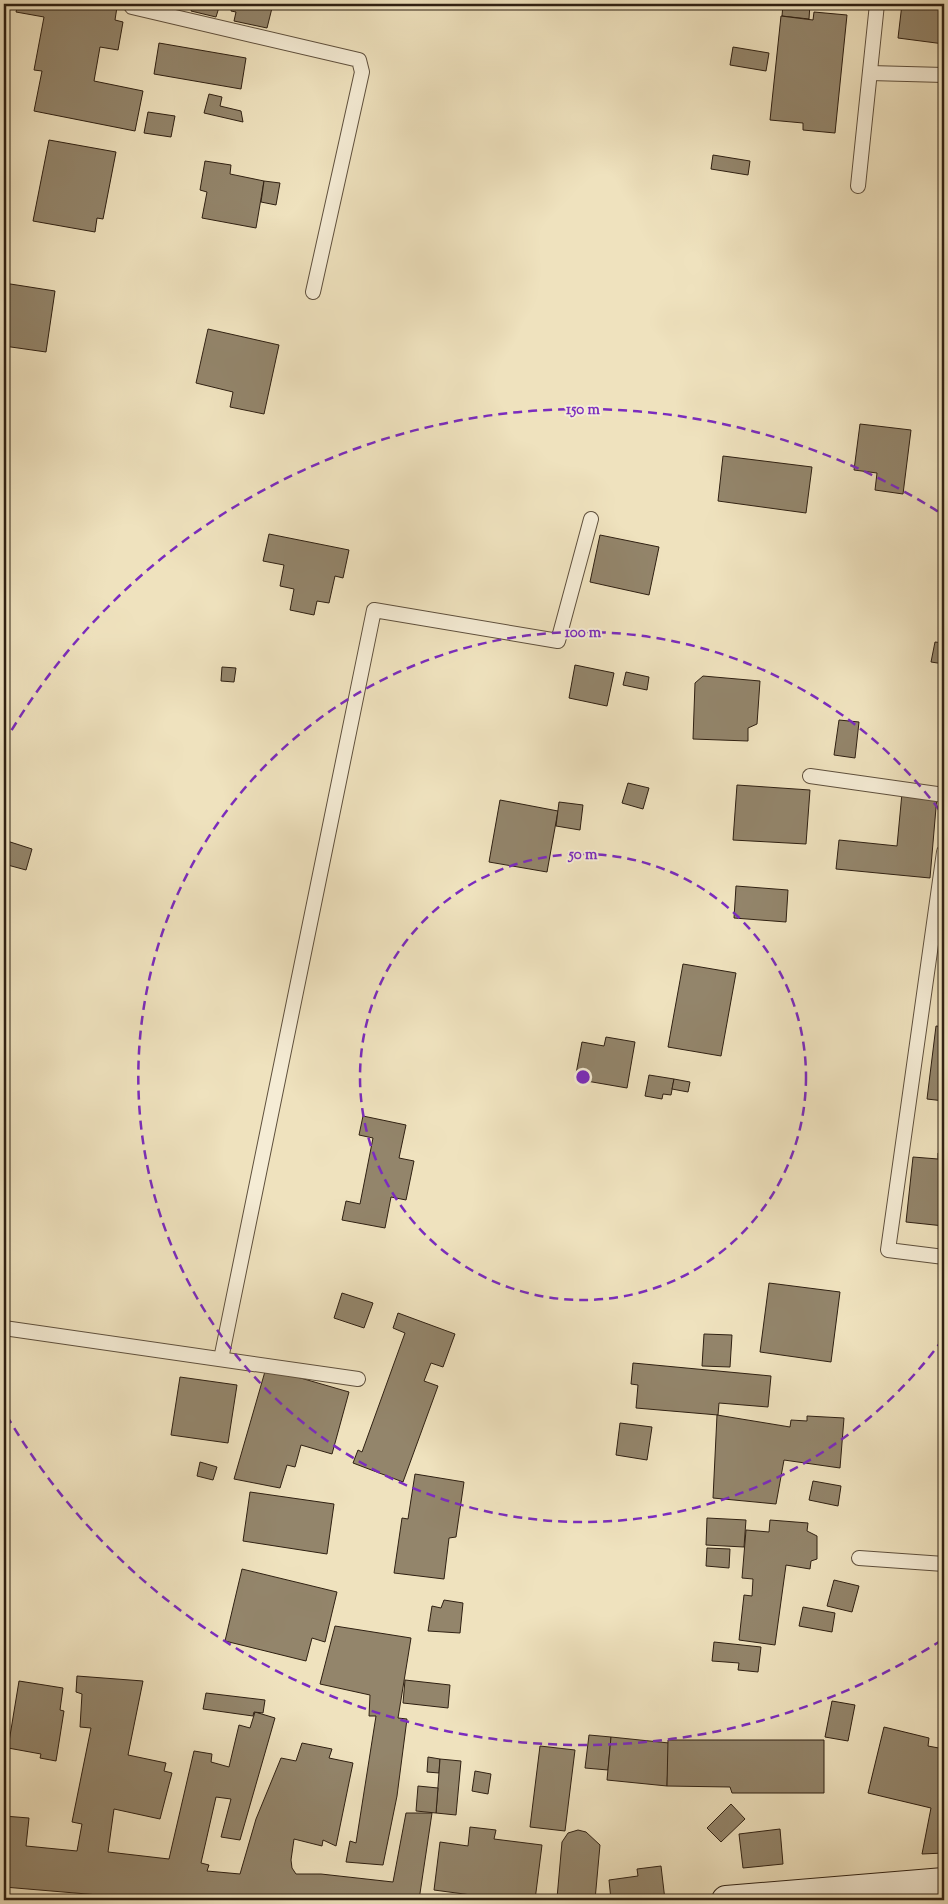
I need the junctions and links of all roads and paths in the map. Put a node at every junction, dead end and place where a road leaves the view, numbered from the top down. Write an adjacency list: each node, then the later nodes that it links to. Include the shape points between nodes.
1 (130, 4): 6 (lane, via 359,60 362,72)
2 (877, 4): 3 (lane)
3 (870, 73): 4 (lane); 5 (lane)
4 (944, 75)
5 (858, 186)
6 (313, 292)
7 (591, 519): 13 (lane, via 558,641 374,610)
8 (810, 776): 9 (lane)
9 (944, 795)
10 (944, 852): 11 (lane, via 888,1250)
11 (944, 1257)
12 (4, 1328): 13 (lane)
13 (221, 1359): 14 (lane)
14 (358, 1379)
15 (859, 1558): 16 (lane)
16 (944, 1564)
17 (944, 1882): 18 (street)
18 (726, 1900)

